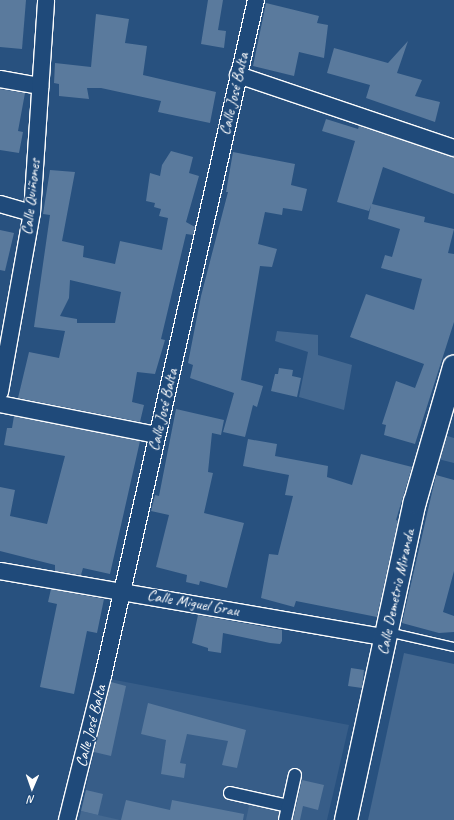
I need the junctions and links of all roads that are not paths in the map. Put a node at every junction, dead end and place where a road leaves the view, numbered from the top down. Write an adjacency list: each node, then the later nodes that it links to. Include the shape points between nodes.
1 (46, 0): 5 (street, Calle Quiñones)
2 (256, 0): 3 (street, Calle José Balta)
3 (238, 75): 6 (street); 12 (street, Calle José Balta)
4 (0, 79): 5 (street)
5 (40, 86): 8 (street, Calle Quiñones)
6 (454, 148)
7 (0, 204): 8 (street)
8 (32, 213): 10 (street, Calle Quiñones)
9 (454, 367): 15 (main road, Calle Demetrio Miranda, via 415,502)
10 (0, 392)
11 (0, 404): 12 (street)
12 (157, 435): 14 (street, Calle José Balta)
13 (0, 571): 14 (street, Calle Miguel Grau)
14 (122, 591): 15 (street, Calle Miguel Grau); 20 (street, Calle José Balta)
15 (386, 635): 16 (lane); 22 (main road, Calle Demetrio Miranda)
16 (454, 647)
17 (295, 775): 19 (street)
18 (230, 793): 19 (street)
19 (288, 806): 21 (street)
20 (67, 820)
21 (285, 820)
22 (346, 820)

